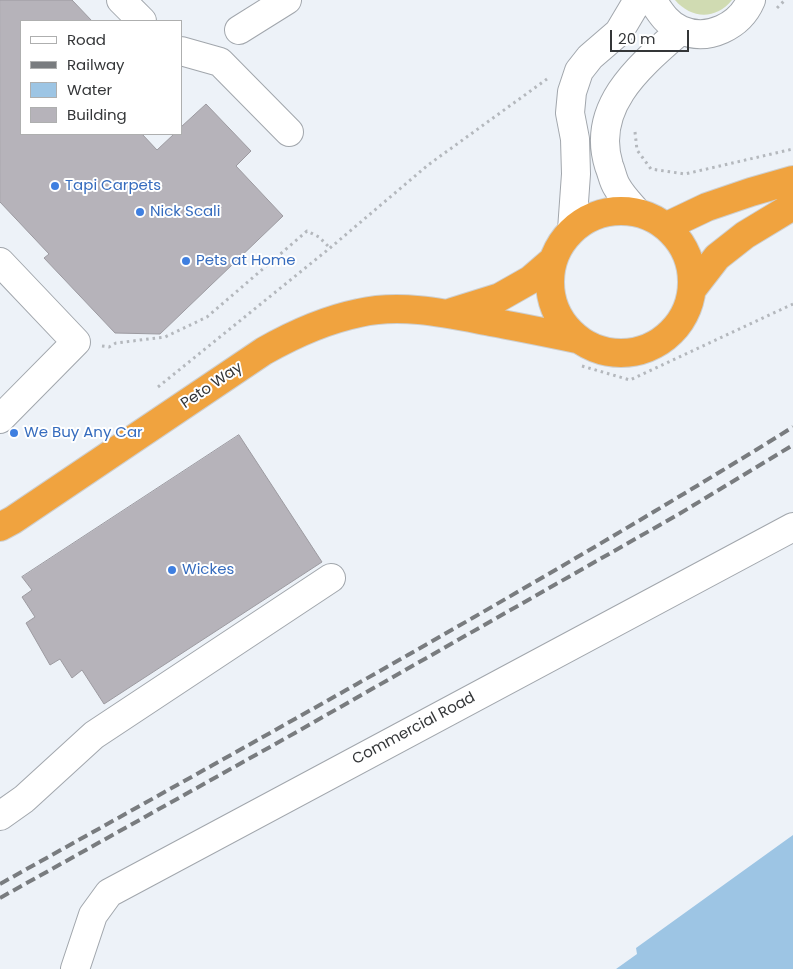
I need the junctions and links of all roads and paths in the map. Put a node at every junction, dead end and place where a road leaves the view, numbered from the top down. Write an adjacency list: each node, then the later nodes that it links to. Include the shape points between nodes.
1 (121, 0): 7 (street)
2 (287, 0): 8 (street)
3 (638, 0): 19 (street, via 619,32 579,71 572,92 570,113 576,174)
4 (652, 0): 9 (street, via 663,18)
5 (786, 0): 6 (path)
6 (762, 5): 9 (street, via 747,9 734,23 718,32 699,34)
7 (141, 20)
8 (239, 30)
9 (681, 30): 17 (street, via 647,60 616,96 606,128 605,152 616,186)
10 (182, 51): 13 (street, via 220,62)
11 (549, 78): 20 (path, via 428,165)
12 (635, 131): 14 (path, via 637,150 652,169 685,174)
13 (289, 132)
14 (793, 149)
15 (793, 180): 18 (highway, via 707,207)
16 (793, 206): 23 (highway, via 745,235 717,257)
17 (636, 211): 18 (highway); 19 (highway, via 613,210 590,217)
18 (667, 226): 23 (highway, via 682,244 691,265)
19 (572, 230): 21 (highway)
20 (330, 248): 26 (path, via 320,237 307,231 207,317 165,338); 28 (path)
21 (552, 261): 25 (highway, Peto Way, via 530,280 500,297); 27 (highway, via 549,282 552,304)
22 (0, 262): 29 (street, via 76,342)
23 (693, 288): 27 (highway, via 688,310 660,343 639,352)
24 (793, 304): 27 (path, via 630,380)
25 (448, 313): 27 (highway, Peto Way); 30 (highway, Peto Way, via 397,309 361,312 294,334)
26 (116, 343)
27 (576, 352)
28 (155, 390)
29 (0, 418)
30 (0, 527)
31 (793, 527): 34 (street, Commercial Road, via 109,893 93,915)
32 (331, 578): 33 (street, via 94,735 24,799)
33 (0, 816)
34 (75, 969)

